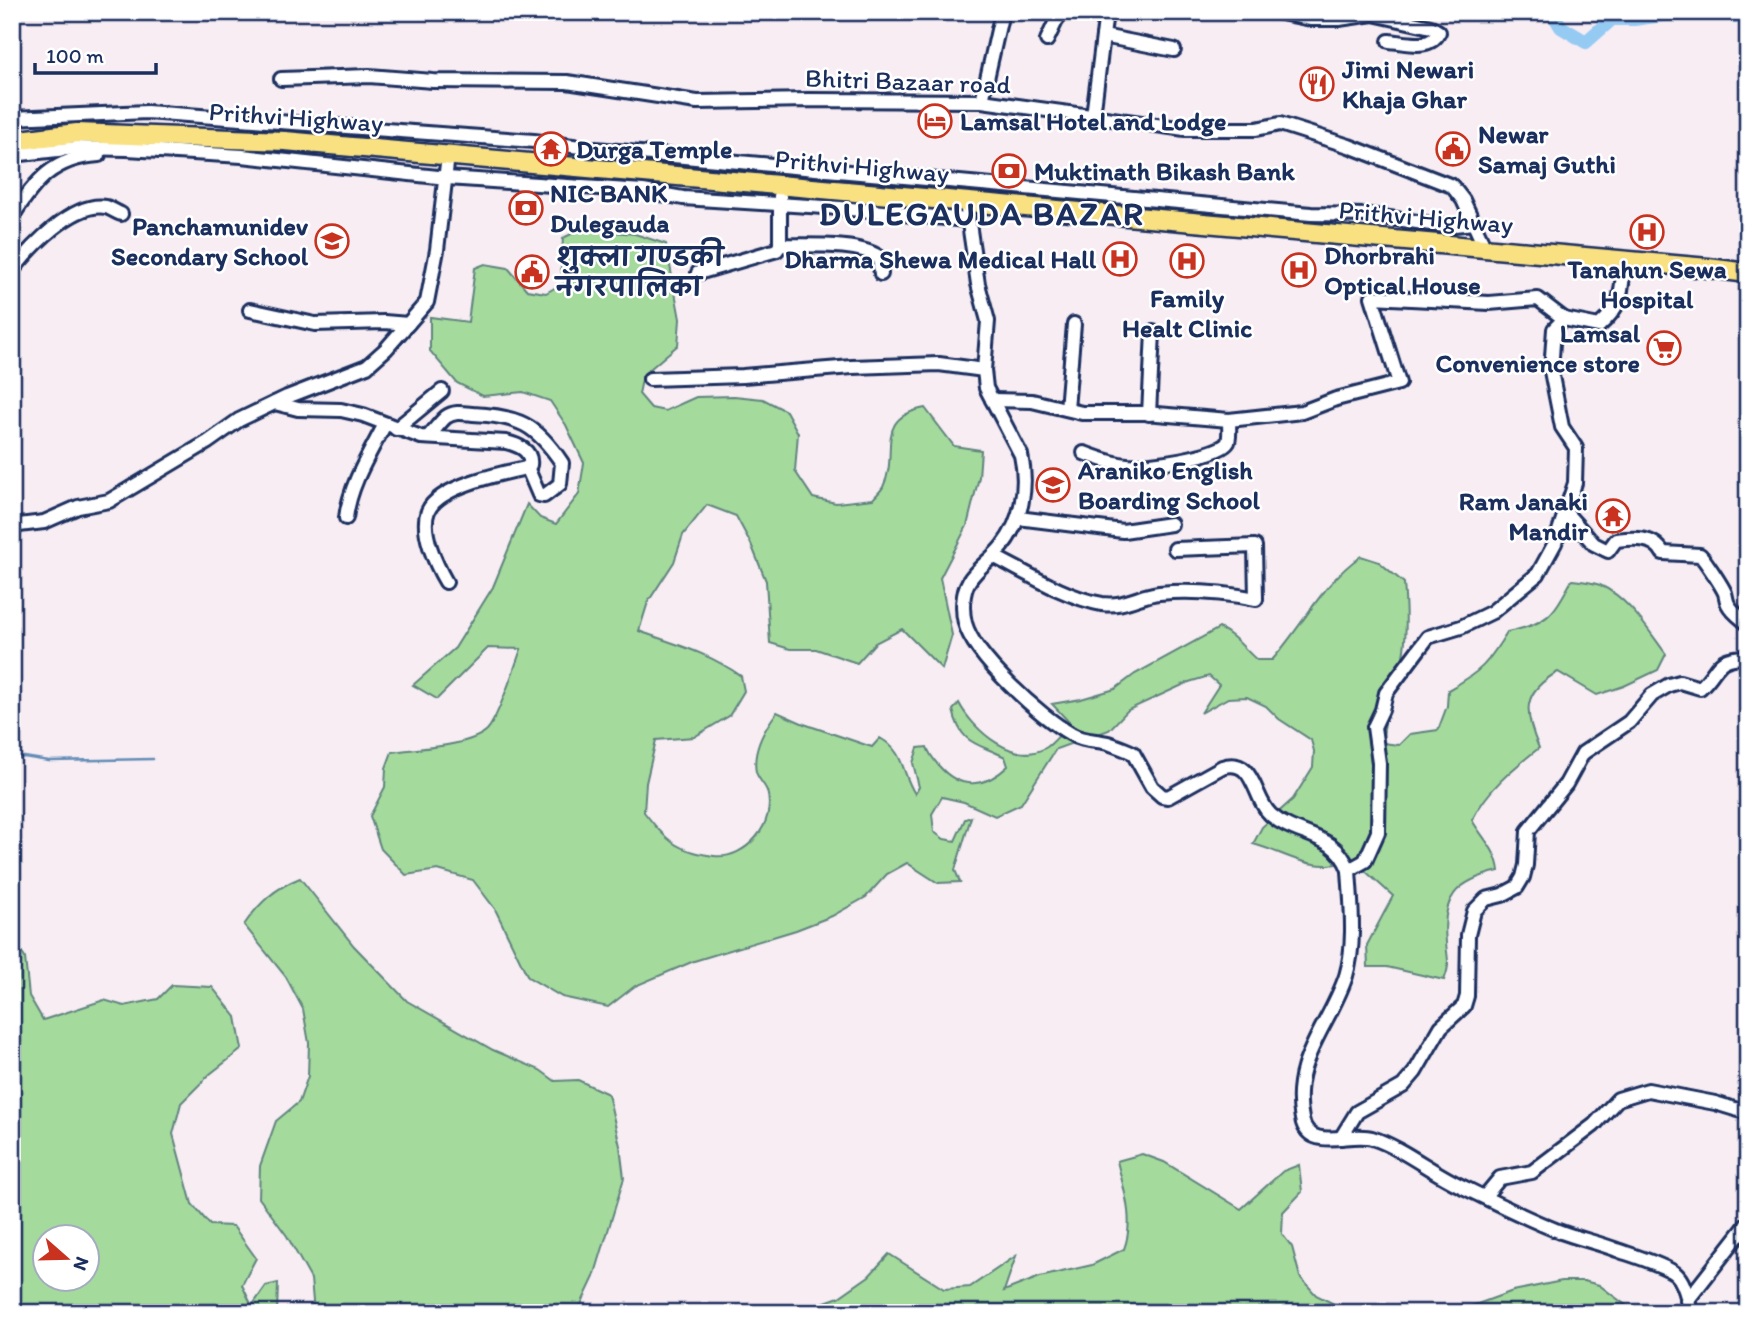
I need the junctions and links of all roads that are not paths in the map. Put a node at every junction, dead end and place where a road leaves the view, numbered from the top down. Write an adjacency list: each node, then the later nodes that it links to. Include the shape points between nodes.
1 (1002, 12): 11 (street)
2 (1063, 12): 7 (street)
3 (1106, 12): 6 (street)
4 (1276, 12): 5 (street, via 1311,19)
5 (1339, 15): 8 (street, via 1373,14 1431,26 1439,33 1426,44)
6 (1104, 36): 9 (street); 12 (street)
7 (1047, 40)
8 (1389, 41)
9 (1174, 50)
10 (281, 79): 11 (street, Bhitri Bazaar road, via 369,76 567,82 697,102)
11 (982, 101): 12 (street, Bhitri Bazaar road)
12 (1093, 116): 27 (street, Bhitri Bazaar road, via 1185,129 1256,129 1280,124 1452,186)
13 (12, 118): 14 (street, via 147,112)
14 (250, 119): 15 (street); 27 (street, via 534,141 1168,202 1368,215 1445,226)
15 (247, 139): 17 (highway, Prithvi Highway); 20 (highway, Prithvi Highway)
16 (12, 141): 17 (highway, Prithvi Highway, via 77,133)
17 (127, 141): 18 (street); 21 (street)
18 (106, 148): 19 (street); 26 (street, via 99,155 83,156 40,177)
19 (12, 155)
20 (449, 155): 21 (street); 22 (highway, Prithvi Highway)
21 (447, 178): 23 (street); 37 (street, via 427,302)
22 (781, 186): 23 (street); 24 (highway, Prithvi Highway)
23 (779, 204): 24 (street); 28 (street)
24 (967, 211): 29 (highway, Prithvi Highway); 40 (street, via 988,321)
25 (121, 214): 31 (street, via 105,207 82,211 29,249)
26 (12, 217)
27 (1473, 223): 29 (street, Bhitri Bazaar road)
28 (780, 245): 32 (street, via 772,253); 34 (street, via 871,251 879,257)
29 (1485, 248): 30 (highway, Prithvi Highway)
30 (1624, 261): 33 (highway, Prithvi Highway); 36 (street, via 1614,313 1599,326)
31 (12, 271)
32 (698, 273)
33 (1748, 273)
34 (880, 274)
35 (250, 310): 37 (street, via 315,324)
36 (1564, 319): 47 (street, via 1538,299 1489,303 1372,297 1399,383 1302,412); 52 (street, via 1554,330 1551,371 1562,427 1576,448 1575,483)
37 (408, 324): 44 (street, via 368,366)
38 (1074, 324): 45 (street)
39 (1153, 332): 46 (street)
40 (984, 370): 41 (street, via 939,364); 43 (street)
41 (650, 379)
42 (442, 391): 48 (street)
43 (992, 400): 45 (street, via 1032,401); 54 (street, via 1021,455 1023,497)
44 (275, 402): 48 (street, via 298,409 341,410); 55 (street, via 109,501 78,507 44,522)
45 (1067, 409): 46 (street, via 1090,414)
46 (1149, 414): 47 (street)
47 (1229, 420): 50 (street, via 1228,441 1222,449 1144,466)
48 (390, 426): 49 (street); 53 (street, via 355,482)
49 (428, 437): 51 (street, via 519,445 531,460); 51 (street, via 455,413 508,417 523,422 551,446 562,463 560,484 539,495)
50 (1084, 453)
51 (527, 467): 59 (street, via 458,488 429,510 432,557)
52 (1565, 512): 60 (street, via 1594,544 1608,551 1616,540 1642,539 1663,553 1700,555 1725,592 1726,601); 62 (street, via 1538,574 1492,612 1428,637 1386,693 1374,727 1378,832 1365,861)
53 (346, 518)
54 (1018, 518): 56 (street, via 1123,531); 58 (street)
55 (12, 523)
56 (1171, 524)
57 (1175, 548): 58 (street, via 1255,546 1256,599 1225,593 1156,593 1129,603 1102,604 1068,593)
58 (993, 556): 62 (street, via 967,583 965,623 988,661 1039,712 1073,736 1133,753 1149,783 1162,796 1179,792 1222,767 1242,767 1274,818 1335,847)
59 (446, 582)
60 (1748, 624)
61 (1748, 657): 64 (street, via 1733,657 1716,665 1700,688 1680,682 1669,685 1652,695 1629,722 1583,753 1566,784 1528,831 1523,877 1517,887 1486,899 1474,911 1464,1006 1441,1027 1403,1086 1357,1112)
62 (1349, 870): 64 (street, via 1351,952 1346,975 1328,1020 1307,1055 1300,1090 1307,1129 1323,1139)
63 (1748, 1113): 65 (street, via 1648,1090 1618,1099 1594,1125 1532,1172 1500,1178)
64 (1341, 1138): 65 (street, via 1372,1138)
65 (1485, 1196): 67 (street, via 1561,1232 1675,1274)
66 (1748, 1223): 67 (street)
67 (1691, 1309)

